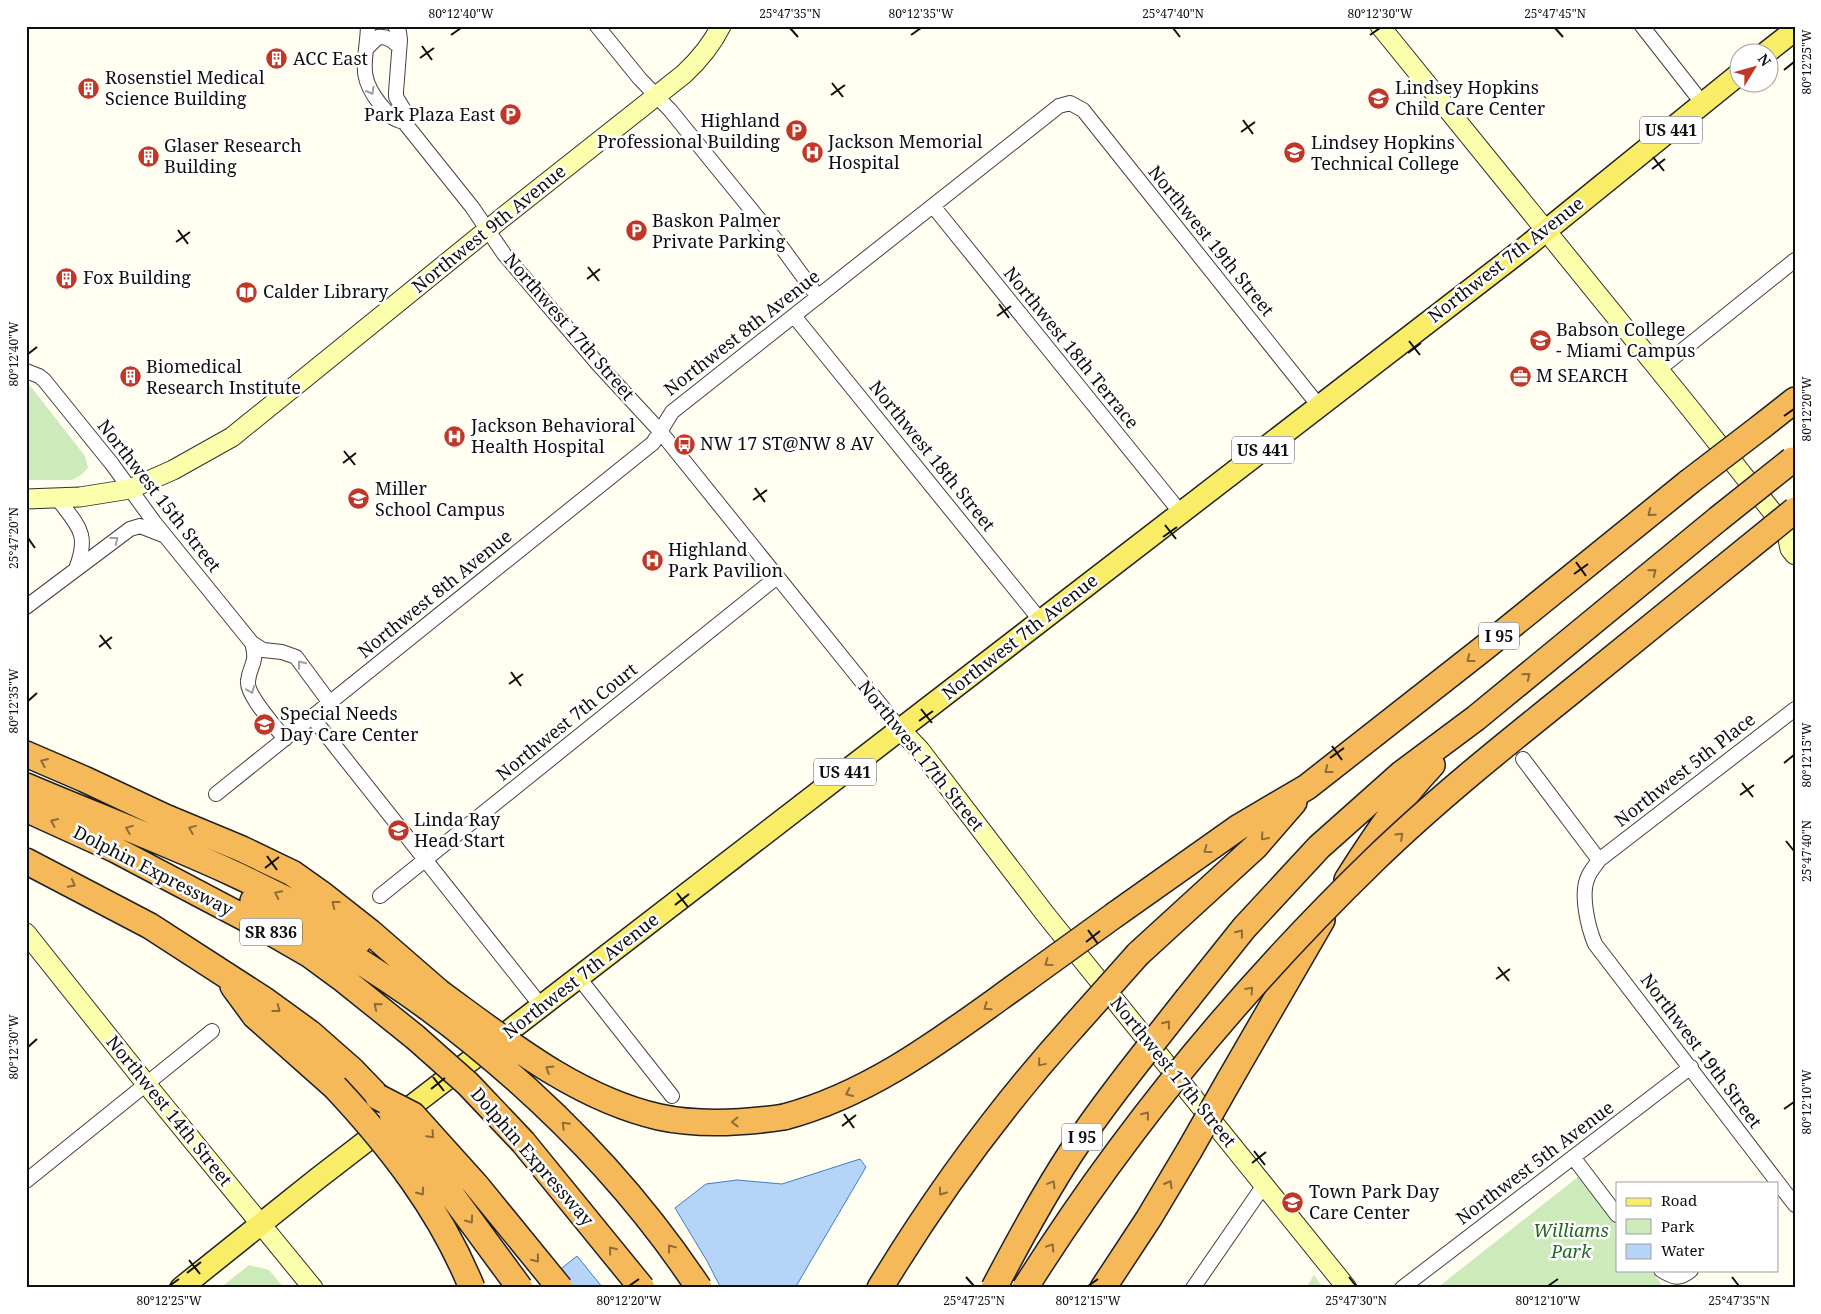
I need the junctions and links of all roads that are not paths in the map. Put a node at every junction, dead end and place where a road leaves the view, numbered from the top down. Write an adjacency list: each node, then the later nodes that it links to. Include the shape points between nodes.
1 (368, 26): 10 (street)
2 (395, 26): 9 (street, via 399,32)
3 (597, 26): 12 (street)
4 (721, 26): 12 (street, Northwest 9th Avenue, via 691,67)
5 (1380, 26): 18 (street)
6 (1642, 26): 14 (street)
7 (1795, 30): 8 (main road)
8 (1778, 43)
9 (399, 47): 10 (street, via 384,36 378,37); 15 (street, via 396,97 404,110)
10 (366, 49): 15 (street, one-way to 15, via 364,70 370,91 392,118)
11 (1728, 83): 14 (main road, Northwest 7th Avenue / US 441)
12 (656, 95): 17 (street, Northwest 9th Avenue); 20 (street, via 780,245)
13 (1070, 103): 16 (street, Northwest 8th Avenue, via 1060,106); 25 (street, Northwest 19th Street, via 1084,110)
14 (1703, 104): 18 (main road, Northwest 7th Avenue / US 441)
15 (404, 122): 17 (street, Northwest 17th Street)
16 (932, 206): 20 (street, Northwest 8th Avenue); 31 (street, Northwest 18th Terrace)
17 (488, 230): 26 (street, Northwest 17th Street, via 504,254 598,364); 28 (street, Northwest 9th Avenue, via 232,437 173,470)
18 (1546, 231): 22 (street); 25 (main road, Northwest 7th Avenue / US 441)
19 (1795, 260): 22 (street)
20 (818, 297): 21 (street, Northwest 8th Avenue)
21 (794, 316): 26 (street, Northwest 8th Avenue, via 672,412); 38 (street, Northwest 18th Street)
22 (1658, 370): 32 (street)
23 (30, 372): 28 (street, Northwest 15th Street, via 44,380)
24 (1795, 400): 49 (highway, I 95, one-way to 49, bridge)
25 (1319, 406): 31 (main road, Northwest 7th Avenue / US 441)
26 (659, 430): 36 (street, Northwest 17th Street); 40 (street, Northwest 8th Avenue, via 653,443)
27 (1793, 459): 43 (highway, I 95, one-way to 27, bridge)
28 (130, 489): 29 (street, Northwest 9th Avenue); 33 (street, Northwest 15th Street)
29 (57, 498): 30 (street, Northwest 9th Avenue); 35 (street, via 82,536 83,547)
30 (26, 499)
31 (1181, 513): 38 (main road, Northwest 7th Avenue / US 441)
32 (1792, 524): 34 (street, via 1790,549); 88 (highway, one-way to 32, bridge, via 1084,1200 1165,1091 1322,912 1485,762)
33 (165, 535): 35 (street, one-way to 33, via 130,529 140,526); 39 (street, Northwest 15th Street)
34 (1795, 555)
35 (76, 569): 37 (street)
36 (777, 577): 44 (street, Northwest 17th Street); 53 (street, Northwest 7th Court)
37 (26, 607)
38 (1041, 621): 44 (main road, Northwest 7th Avenue / US 441)
39 (252, 644): 40 (street, one-way to 39, via 296,657 263,650); 45 (street, one-way to 45, via 255,655 248,686)
40 (330, 702): 42 (street, Northwest 8th Avenue)
41 (1795, 709): 54 (street, Northwest 5th Place)
42 (312, 717): 45 (street, Northwest 8th Avenue); 53 (street)
43 (1476, 718): 75 (highway, one-way to 43, bridge, via 1300,956 1378,831 1413,786); 87 (highway, I 95, one-way to 43, bridge, via 1070,1155 1130,1071 1244,928 1319,847 1401,774)
44 (900, 729): 59 (main road, Northwest 7th Avenue / US 441); 72 (street, Northwest 17th Street, via 920,750 1052,922)
45 (285, 739): 50 (street, Northwest 8th Avenue)
46 (26, 754): 60 (highway, one-way to 46, via 370,932 292,873)
47 (1523, 759): 54 (street)
48 (26, 786): 60 (highway, one-way to 48, via 336,926 294,902)
49 (1307, 786): 60 (highway, one-way to 60, bridge, via 1239,827 934,1045 880,1078 811,1110 784,1117 753,1122 708,1122 660,1117 632,1109 551,1070); 86 (highway, I 95, one-way to 86, bridge, via 1254,847 1138,954 1043,1060 974,1146 914,1232)
50 (216, 794)
51 (26, 809): 52 (highway, Dolphin Expressway / SR 836, one-way to 51)
52 (114, 849): 60 (highway, via 141,851 230,890 283,916 390,980); 84 (highway, Dolphin Expressway / SR 836, one-way to 52, bridge, via 523,1142 468,1084 414,1037 310,955)
53 (426, 859): 56 (street, Northwest 7th Court); 61 (street)
54 (1599, 860): 57 (street, Northwest 5th Place, via 1585,887)
55 (28, 861): 64 (highway, one-way to 64, via 150,926 222,972 255,1016)
56 (380, 896)
57 (1586, 915): 63 (street, Northwest 19th Street, via 1595,944)
58 (29, 942): 65 (street, Northwest 14th Street)
59 (579, 978): 61 (main road, Northwest 7th Avenue / US 441); 66 (street)
60 (433, 1000): 85 (highway, one-way to 60, bridge, via 651,1222 577,1138 514,1077 457,1029)
61 (542, 1007): 76 (main road, Northwest 7th Avenue / US 441)
62 (212, 1031): 65 (street)
63 (1690, 1067): 68 (street, Northwest 5th Avenue); 70 (street, Northwest 19th Street)
64 (343, 1079): 67 (highway); 81 (highway, one-way to 81, bridge, via 424,1196)
65 (147, 1085): 69 (street); 76 (street, Northwest 14th Street)
66 (672, 1096)
67 (378, 1097): 82 (highway, one-way to 82, bridge); 83 (highway, one-way to 83, bridge, via 413,1114)
68 (1573, 1157): 74 (street); 93 (street, Northwest 5th Avenue)
69 (26, 1181)
70 (1777, 1182)
71 (1778, 1183): 73 (street, Northwest 19th Street)
72 (1264, 1185): 91 (street); 92 (street, Northwest 17th Street)
73 (1789, 1198)
74 (1616, 1214)
75 (1149, 1218): 89 (highway); 90 (highway, via 1140,1252)
76 (260, 1224): 79 (main road, Northwest 7th Avenue / US 441); 80 (street, Northwest 14th Street)
77 (1664, 1272): 78 (street, via 1674,1278)
78 (1689, 1272)
79 (180, 1288)
80 (313, 1288)
81 (472, 1288)
82 (520, 1288)
83 (560, 1288)
84 (642, 1288)
85 (699, 1288)
86 (880, 1288)
87 (994, 1288)
88 (1025, 1288)
89 (1103, 1288)
90 (1123, 1288)
91 (1193, 1288)
92 (1347, 1288)
93 (1402, 1288)

